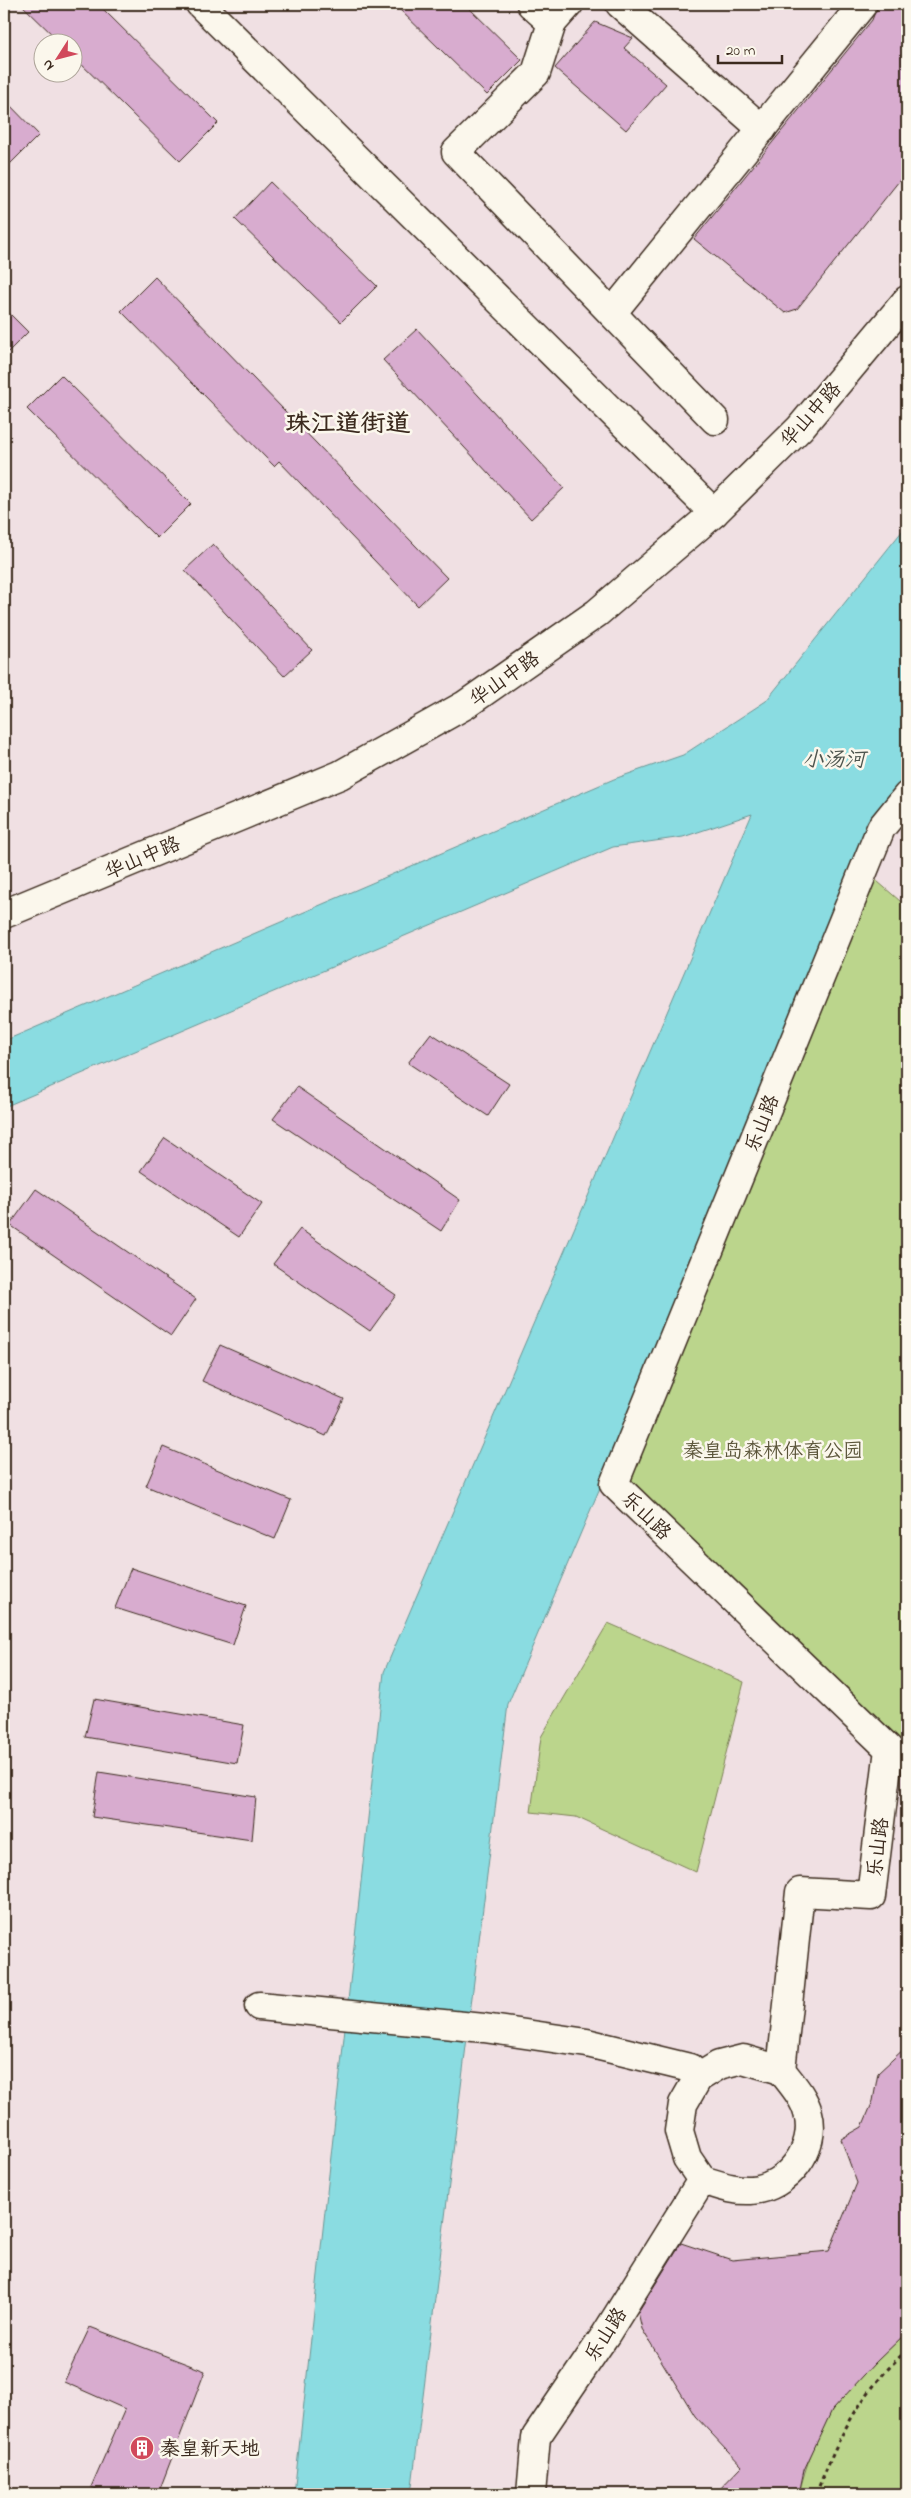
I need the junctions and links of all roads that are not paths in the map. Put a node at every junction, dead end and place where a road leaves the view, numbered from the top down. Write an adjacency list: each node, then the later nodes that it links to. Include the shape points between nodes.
1 (200, 4): 10 (street)
2 (531, 4): 5 (street)
3 (620, 4): 6 (street)
4 (863, 4): 6 (street)
5 (560, 13): 8 (street, via 536,73 456,152)
6 (762, 129): 8 (street)
7 (907, 300): 10 (street, 华山中路, via 800,428)
8 (612, 313): 9 (street)
9 (715, 420)
10 (714, 514): 12 (street, 华山中路, via 597,614 465,705 340,774)
11 (907, 796): 14 (street, 乐山路, via 881,828 614,1484 888,1748 871,1896 800,1892)
12 (4, 914)
13 (260, 2006): 15 (street, via 484,2028 587,2043 690,2068)
14 (781, 2070): 15 (street, via 743,2059 719,2065); 16 (street, via 809,2114 810,2138 798,2164 774,2184 753,2190 729,2189)
15 (698, 2078): 16 (street, via 683,2104 679,2131 686,2158)
16 (702, 2180): 17 (street, 乐山路, via 606,2334 536,2437)
17 (531, 2494)

